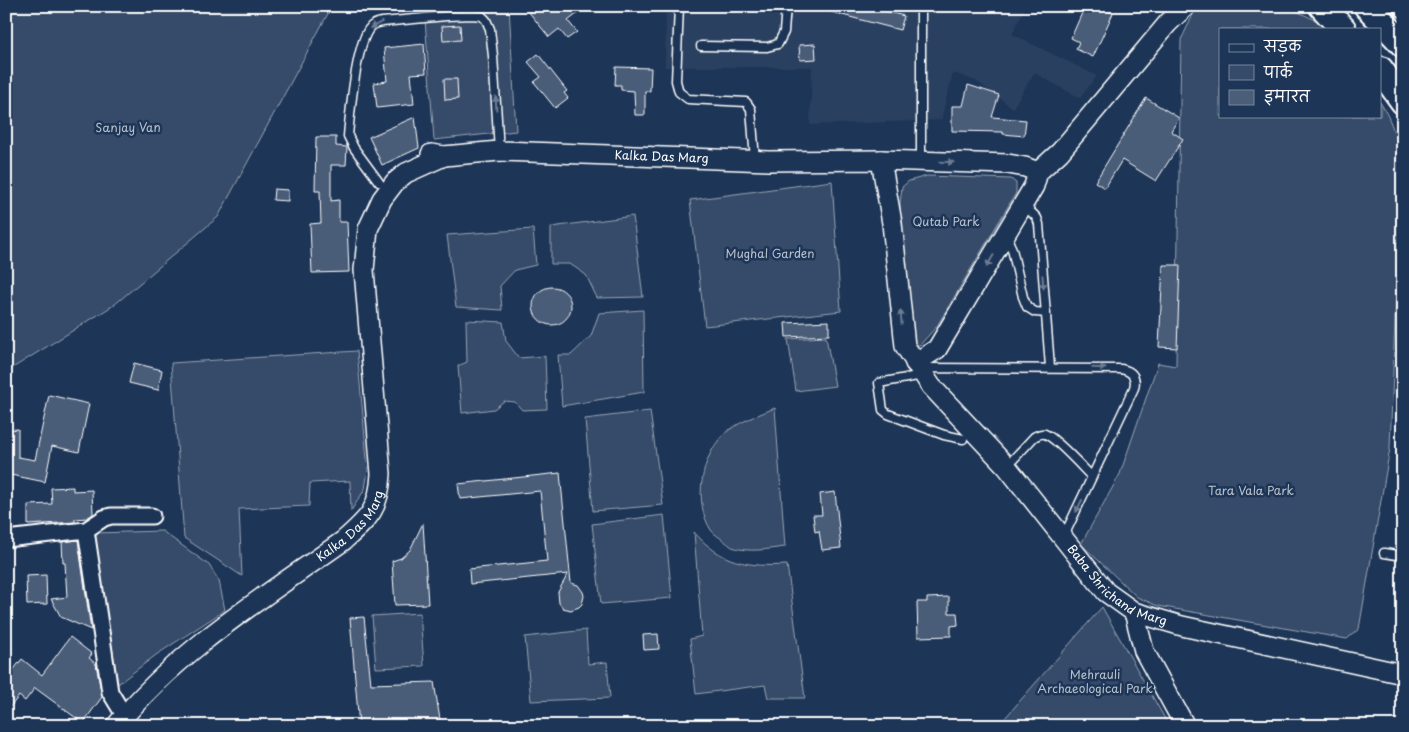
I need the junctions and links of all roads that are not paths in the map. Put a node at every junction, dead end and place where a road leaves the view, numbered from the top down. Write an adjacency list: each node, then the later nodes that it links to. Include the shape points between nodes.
1 (440, 6): 10 (lane)
2 (679, 6): 18 (lane, via 676,81 679,92 688,99 746,102 752,109)
3 (786, 6): 13 (lane, via 784,32 778,44 767,47)
4 (921, 6): 20 (lane)
5 (1179, 6): 11 (street)
6 (1186, 6): 11 (street)
7 (1367, 6): 12 (highway)
8 (1400, 6): 9 (street)
9 (1403, 9)
10 (440, 16): 16 (lane, one-way to 10, via 490,29 482,16); 22 (lane, one-way to 22, via 373,25 360,50 348,136)
11 (1168, 23): 21 (street, via 1060,152)
12 (1403, 44)
13 (701, 46)
14 (1382, 73): 15 (highway)
15 (1403, 101)
16 (499, 151): 17 (street, Kalka Das Marg); 18 (street, Kalka Das Marg)
17 (444, 156): 22 (street, Kalka Das Marg, via 434,154 408,160); 24 (street, Kalka Das Marg, via 406,173 395,182 382,199)
18 (755, 160): 19 (street, Kalka Das Marg)
19 (881, 160): 20 (street, Kalka Das Marg); 28 (street, Baba Shrichand Marg, one-way to 19, via 904,346 902,336 892,223)
20 (921, 161): 21 (street, Kalka Das Marg, one-way to 21, via 1008,164)
21 (1038, 172): 23 (street)
22 (379, 182): 24 (street, Kalka Das Marg, via 367,206)
23 (1023, 204): 25 (street); 26 (lane, one-way to 26, via 1037,218)
24 (368, 229): 40 (street, Kalka Das Marg, via 364,270 381,474 380,494 371,513 343,541 200,644)
25 (1005, 234): 26 (lane, via 1028,307 1035,312); 28 (street, one-way to 28, via 937,349)
26 (1046, 313): 27 (lane)
27 (1050, 367): 28 (lane); 31 (lane, one-way to 31, via 1121,368 1134,375 1134,388)
28 (919, 369): 29 (lane, via 879,383 883,410); 30 (street, Baba Shrichand Marg)
29 (963, 440)
30 (1007, 466): 31 (lane, via 1034,437 1044,434); 34 (street, Baba Shrichand Marg)
31 (1092, 477): 34 (lane, one-way to 34)
32 (152, 516): 33 (street, via 111,516)
33 (86, 530): 35 (street); 40 (street, via 110,692)
34 (1063, 538): 38 (street, Baba Shrichand Marg, via 1106,592)
35 (6, 539)
36 (1384, 553): 37 (lane)
37 (1403, 556)
38 (1134, 612): 39 (street, Baba Shrichand Marg, via 1182,626); 41 (street, via 1144,651)
39 (1403, 674)
40 (120, 720)
41 (1185, 726)

